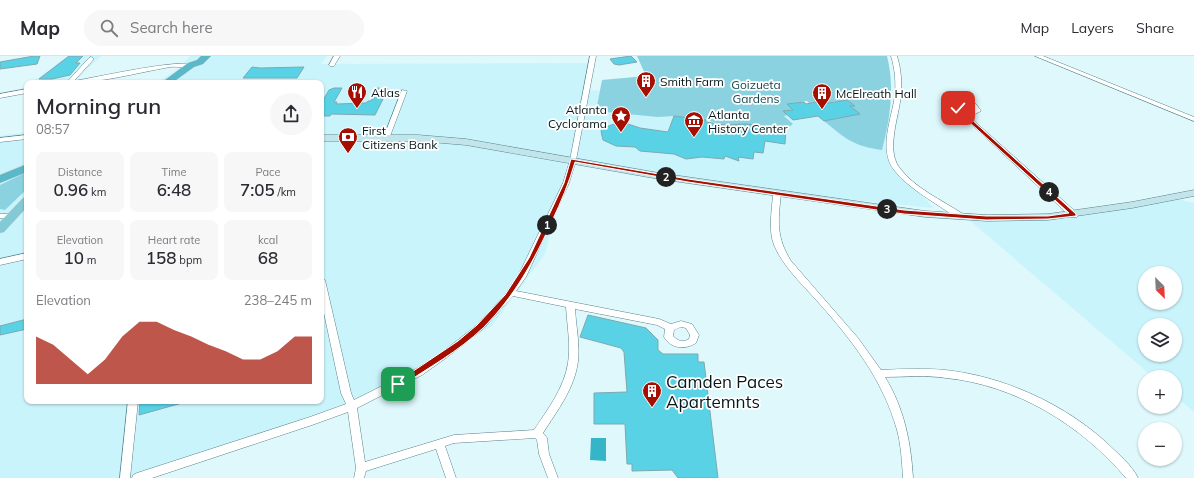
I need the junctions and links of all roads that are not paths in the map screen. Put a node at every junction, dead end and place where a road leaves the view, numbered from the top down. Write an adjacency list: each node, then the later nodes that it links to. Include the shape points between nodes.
1 (206, 56): 7 (highway, via 200,62)
2 (337, 56): 8 (street)
3 (593, 56): 23 (street)
4 (894, 56): 33 (street, via 898,95 890,144 891,159 902,174)
5 (1038, 56): 18 (street)
6 (91, 59): 10 (street)
7 (194, 60): 9 (street); 13 (highway)
8 (332, 65)
9 (116, 75): 11 (street); 12 (street)
10 (73, 80)
11 (89, 80)
12 (112, 80)
13 (170, 80)
14 (404, 91): 21 (street)
15 (24, 92): 16 (street)
16 (0, 96)
17 (964, 112): 31 (street)
18 (1194, 119)
19 (24, 136): 22 (street)
20 (324, 139): 21 (main road)
21 (386, 139): 23 (main road, via 466,142)
22 (0, 140)
23 (573, 160): 29 (main road); 37 (street, via 566,183 532,258)
24 (24, 164): 26 (highway, via 13,170)
25 (24, 169): 26 (highway)
26 (11, 174): 27 (highway)
27 (0, 179)
28 (1194, 193): 31 (main road)
29 (777, 194): 33 (main road, via 904,212); 41 (street, via 773,229 779,250 858,343)
30 (24, 202): 32 (main road)
31 (1074, 215): 33 (main road, via 1048,218)
32 (6, 216): 34 (main road)
33 (960, 216)
34 (0, 229)
35 (24, 257): 36 (street)
36 (0, 262)
37 (510, 293): 39 (street); 43 (street, via 480,327 443,356 398,384)
38 (324, 294): 43 (street, via 346,393)
39 (570, 305): 40 (street, via 658,322); 44 (street, via 574,362 556,404)
40 (670, 328)
41 (879, 374): 51 (street, via 896,410 902,430); 52 (street, via 915,372 956,375 1007,389 1042,404 1072,422 1105,448)
42 (133, 404): 47 (street)
43 (352, 406): 46 (street); 48 (street)
44 (537, 434): 45 (street, via 454,440); 50 (street, via 542,438 544,454)
45 (439, 444): 46 (street); 49 (street)
46 (360, 473)
47 (125, 478)
48 (137, 478)
49 (451, 478)
50 (553, 478)
51 (908, 478)
52 (1133, 478)

